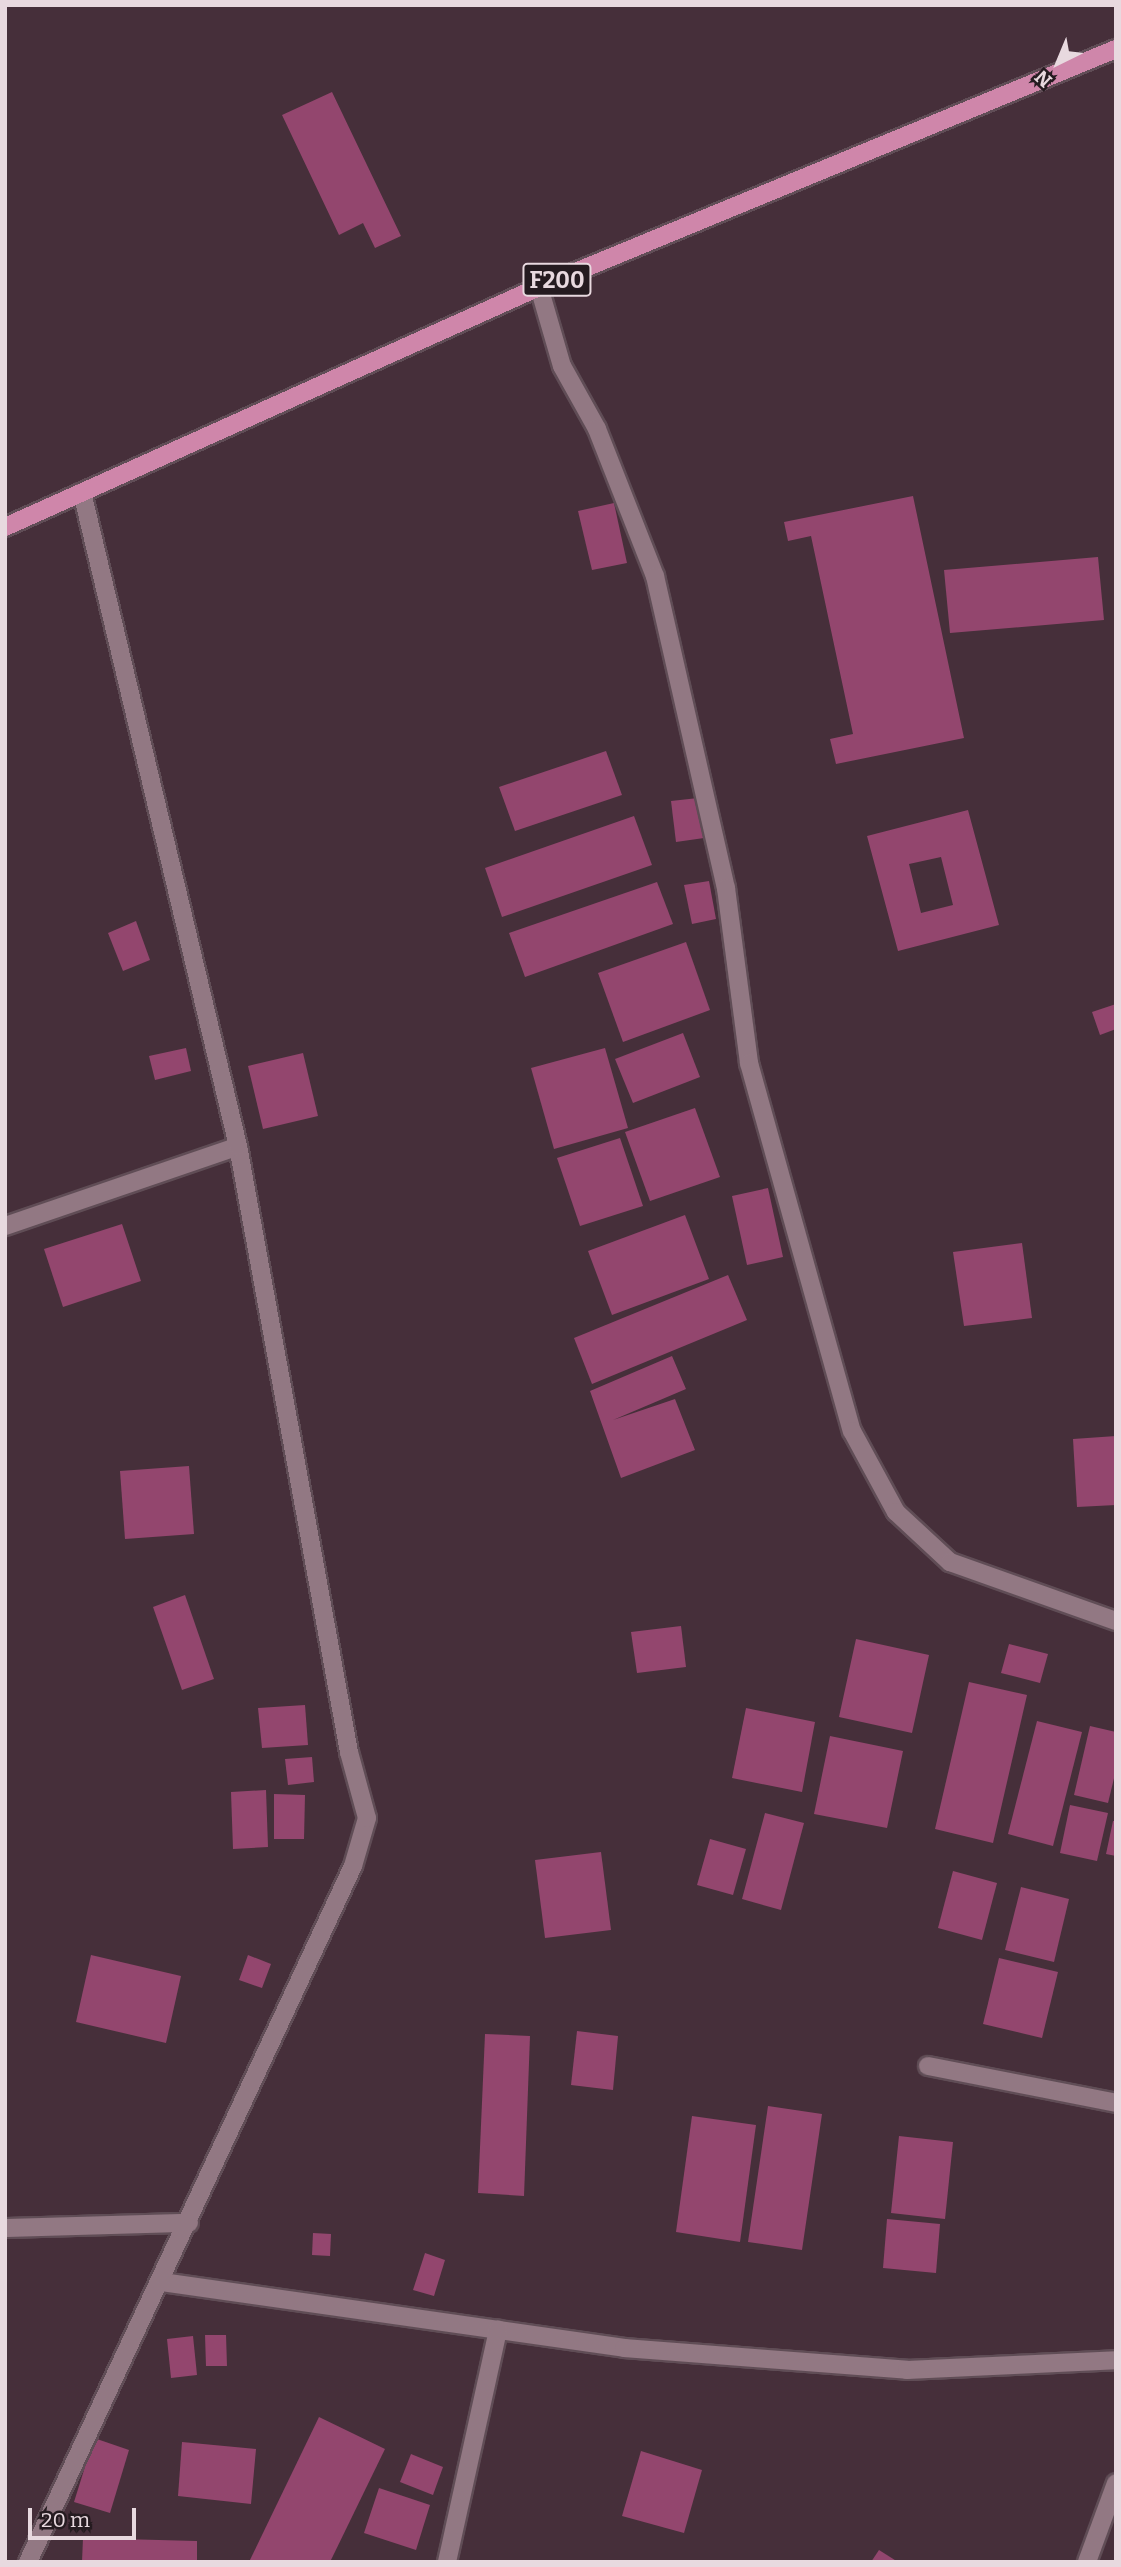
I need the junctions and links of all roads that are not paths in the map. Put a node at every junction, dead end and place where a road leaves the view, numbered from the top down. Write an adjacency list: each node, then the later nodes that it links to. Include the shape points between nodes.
1 (1116, 49): 2 (main road, F200)
2 (539, 288): 3 (main road, F200); 7 (street, via 562,366 597,429 655,576 726,888 749,1063 852,1431 896,1512 950,1563)
3 (82, 492): 4 (main road, F200); 5 (street)
4 (5, 527)
5 (238, 1146): 6 (street); 10 (street, via 349,1752 367,1818 353,1866)
6 (5, 1226)
7 (1116, 1621)
8 (928, 2066): 9 (street)
9 (1116, 2103)
10 (190, 2223): 11 (street); 12 (street)
11 (5, 2228)
12 (162, 2282): 13 (street); 16 (street)
13 (498, 2330): 14 (street, via 624,2348 907,2370); 17 (street)
14 (1116, 2360)
15 (1116, 2483): 18 (street)
16 (29, 2562)
17 (447, 2562)
18 (1087, 2562)

